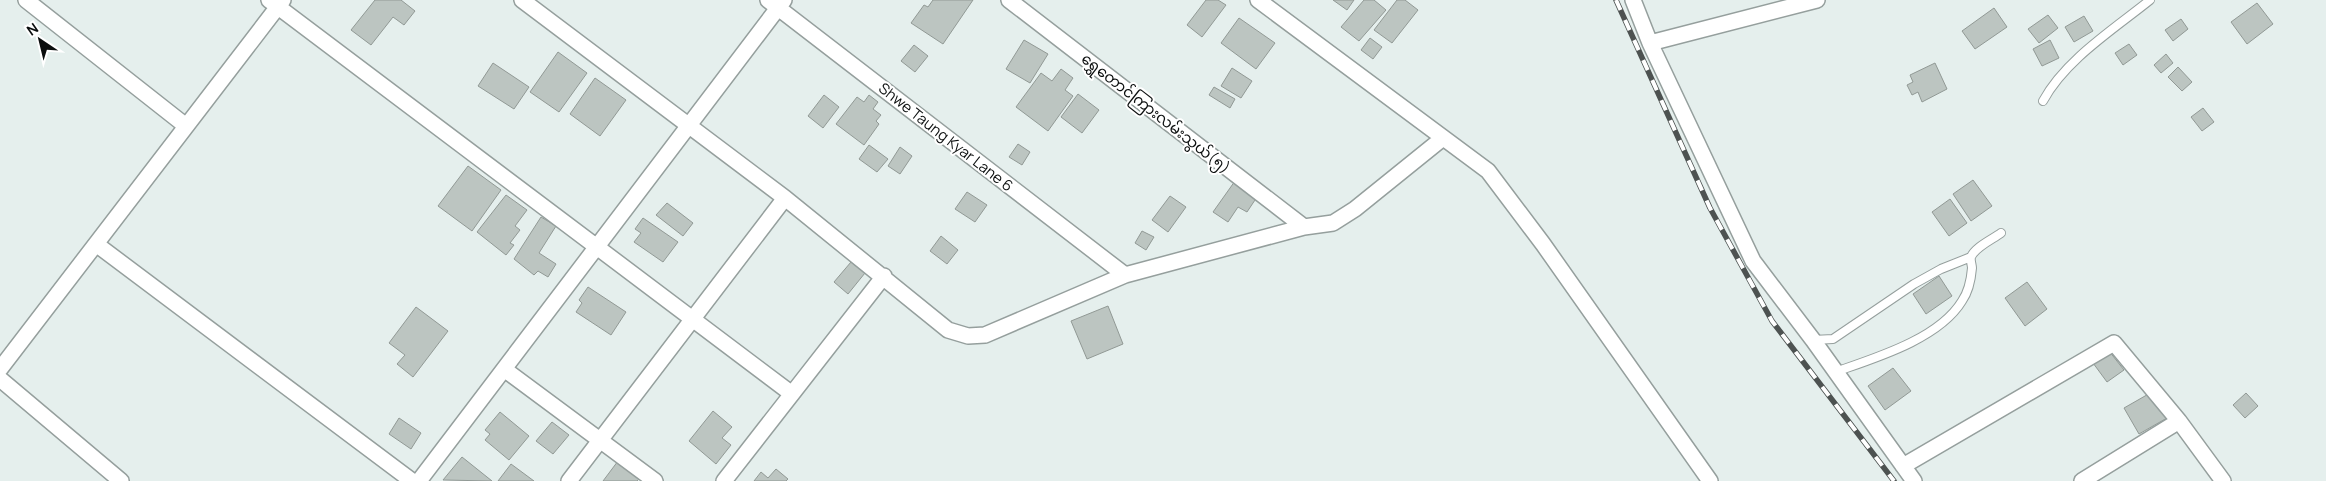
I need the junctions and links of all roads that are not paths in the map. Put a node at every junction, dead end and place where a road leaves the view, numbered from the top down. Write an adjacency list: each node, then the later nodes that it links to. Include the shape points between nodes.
1 (26, 0): 12 (street)
2 (522, 0): 13 (street)
3 (1009, 0): 16 (street, ရွှေတောင်ကြားလမ်းသွယ်(၅))
4 (1258, 0): 14 (street)
5 (1633, 0): 10 (street)
6 (1817, 0): 10 (street)
7 (2150, 0): 11 (lane, via 2064,70)
8 (277, 2): 12 (street); 19 (street)
9 (777, 3): 13 (street); 21 (street, Shwe Taung Kyar Lane 6)
10 (1650, 43): 24 (street, via 1753,261)
11 (2043, 101)
12 (186, 126): 18 (street)
13 (689, 126): 15 (street); 19 (street)
14 (1443, 138): 16 (street, via 1355,209 1333,223); 39 (street, via 1488,171)
15 (785, 198): 22 (street); 23 (street)
16 (1304, 227): 21 (street)
17 (2001, 233): 20 (lane, via 1978,248)
18 (96, 244): 26 (street); 34 (street)
19 (598, 246): 23 (street); 25 (street)
20 (1971, 257): 24 (lane, via 1914,284 1833,339); 27 (lane, via 1970,285 1962,302 1944,321 1879,358)
21 (1125, 275): 22 (street, via 985,335 968,336 948,330)
22 (884, 276): 29 (street)
23 (693, 319): 29 (street); 31 (street)
24 (1813, 340): 27 (street)
25 (504, 368): 31 (street); 35 (street)
26 (0, 369)
27 (1835, 372): 32 (street)
28 (0, 379): 33 (street)
29 (792, 394): 38 (street)
30 (2179, 421): 32 (street, via 2114,343); 41 (street); 42 (street)
31 (601, 440): 36 (street); 37 (street)
32 (1903, 466): 40 (street)
33 (120, 481)
34 (412, 481)
35 (419, 481)
36 (569, 481)
37 (655, 481)
38 (724, 481)
39 (1710, 481)
40 (1914, 481)
41 (2082, 481)
42 (2223, 481)

